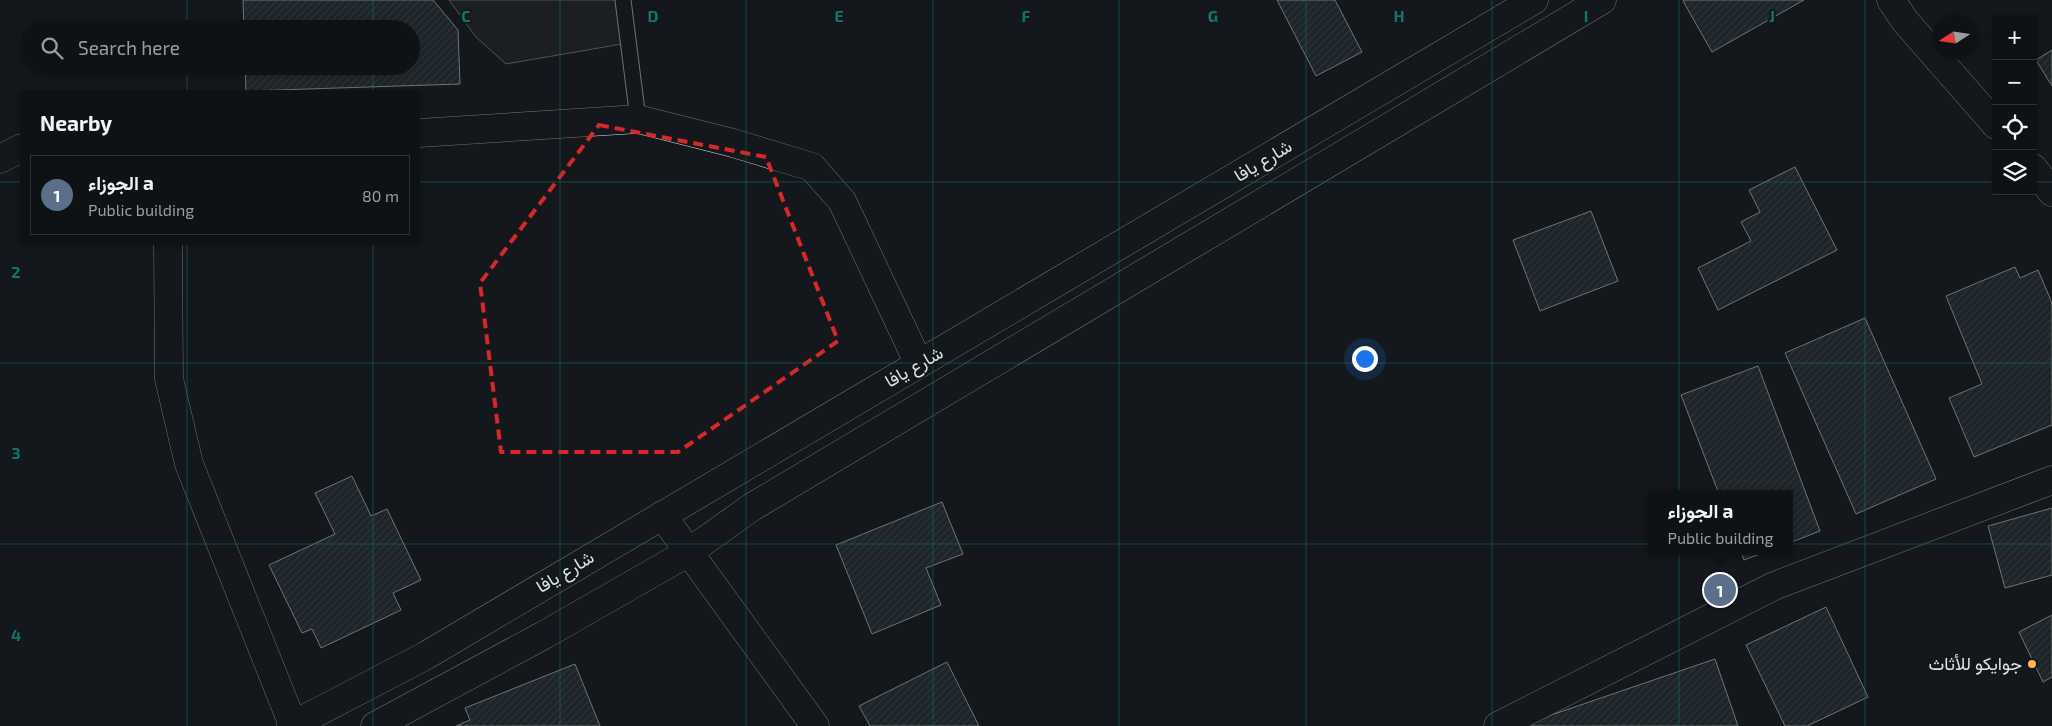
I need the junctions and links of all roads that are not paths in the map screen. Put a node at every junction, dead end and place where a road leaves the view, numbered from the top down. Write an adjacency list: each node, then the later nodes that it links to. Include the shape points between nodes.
1 (623, 0): 5 (lane)
2 (1534, 0): 13 (street, شارع يافا)
3 (1602, 0): 16 (street, via 752,508)
4 (1891, 0): 6 (street, via 1905,21)
5 (638, 118): 7 (street); 13 (street, via 812,167 842,201)
6 (1992, 120)
7 (420, 133)
8 (20, 149): 9 (street)
9 (0, 159)
10 (2037, 173): 11 (street)
11 (2052, 192)
12 (168, 245): 17 (street, via 169,379 189,464)
13 (919, 364): 15 (street, شارع يافا)
14 (2052, 480): 20 (street, via 1774,586)
15 (662, 515): 16 (street); 17 (street, شارع يافا, via 425,656)
16 (689, 552): 18 (street); 19 (street)
17 (292, 726)
18 (375, 726)
19 (815, 726)
20 (1498, 726)

